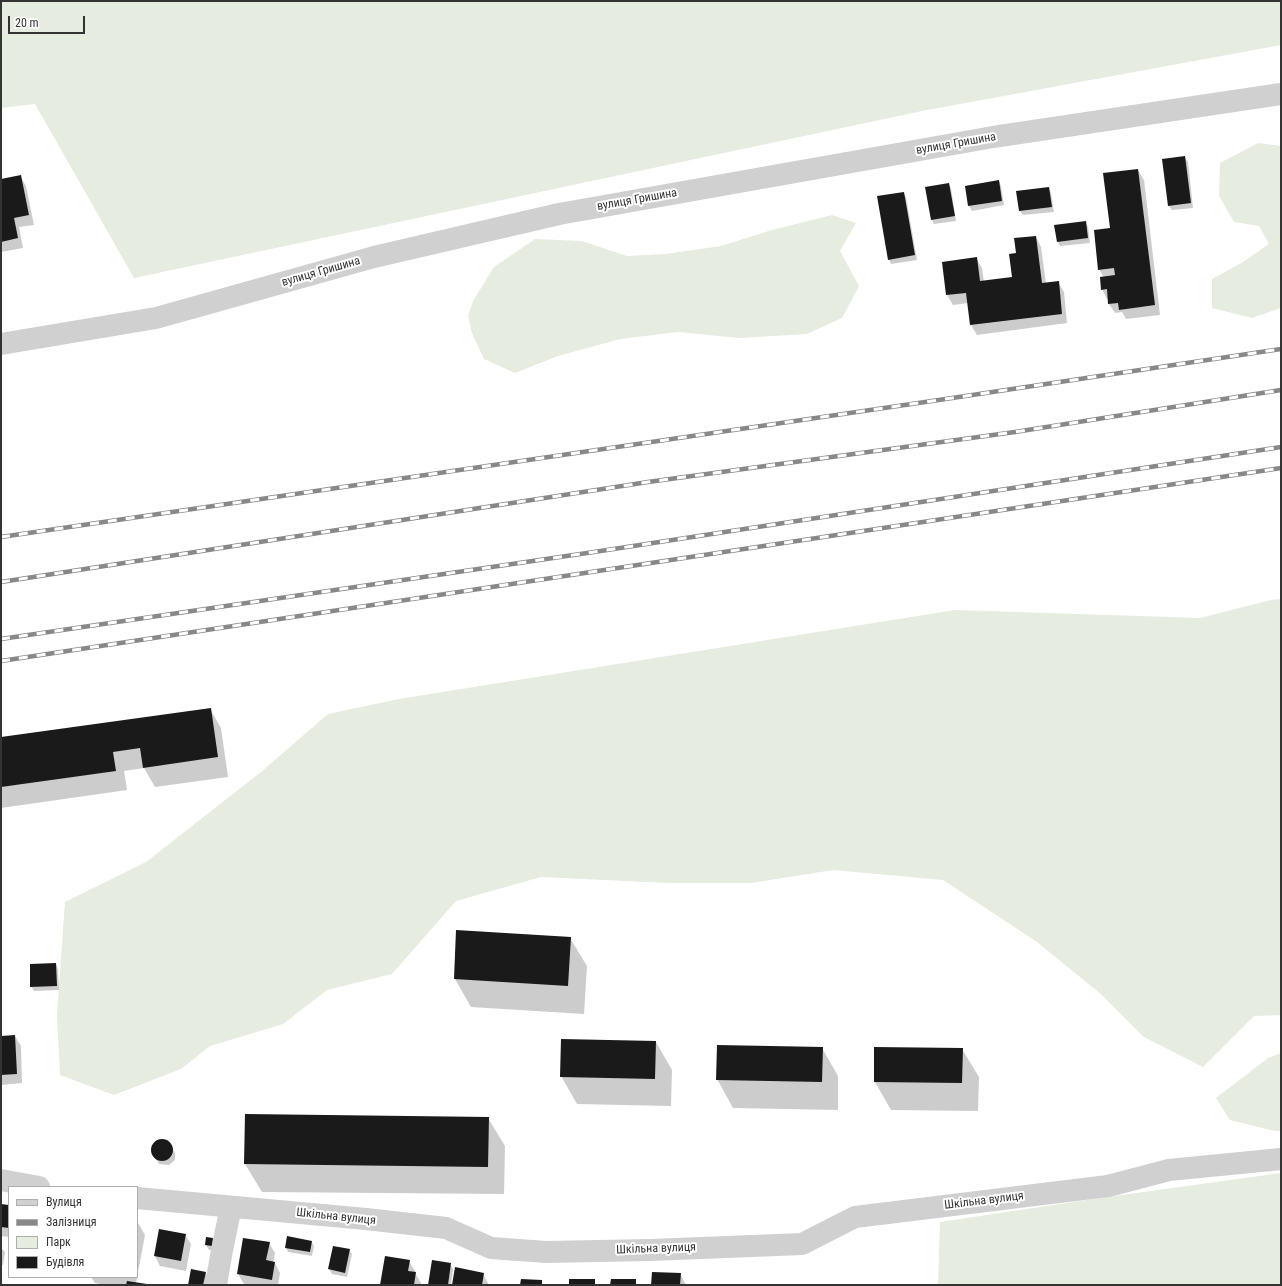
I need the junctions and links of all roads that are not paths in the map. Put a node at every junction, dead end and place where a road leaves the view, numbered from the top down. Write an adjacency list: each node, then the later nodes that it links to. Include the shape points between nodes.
1 (1281, 94): 2 (street, вулиця Гришина, via 993,137 559,214 374,257 156,318)
2 (1, 344)
3 (1281, 1159): 7 (street, Шкільна вулиця, via 1169,1170 1108,1186 854,1217 802,1244 546,1252 491,1248 446,1228)
4 (1, 1180): 5 (street)
5 (33, 1186)
6 (138, 1198): 7 (street, Шкільна вулиця)
7 (231, 1207): 8 (street)
8 (216, 1285)

